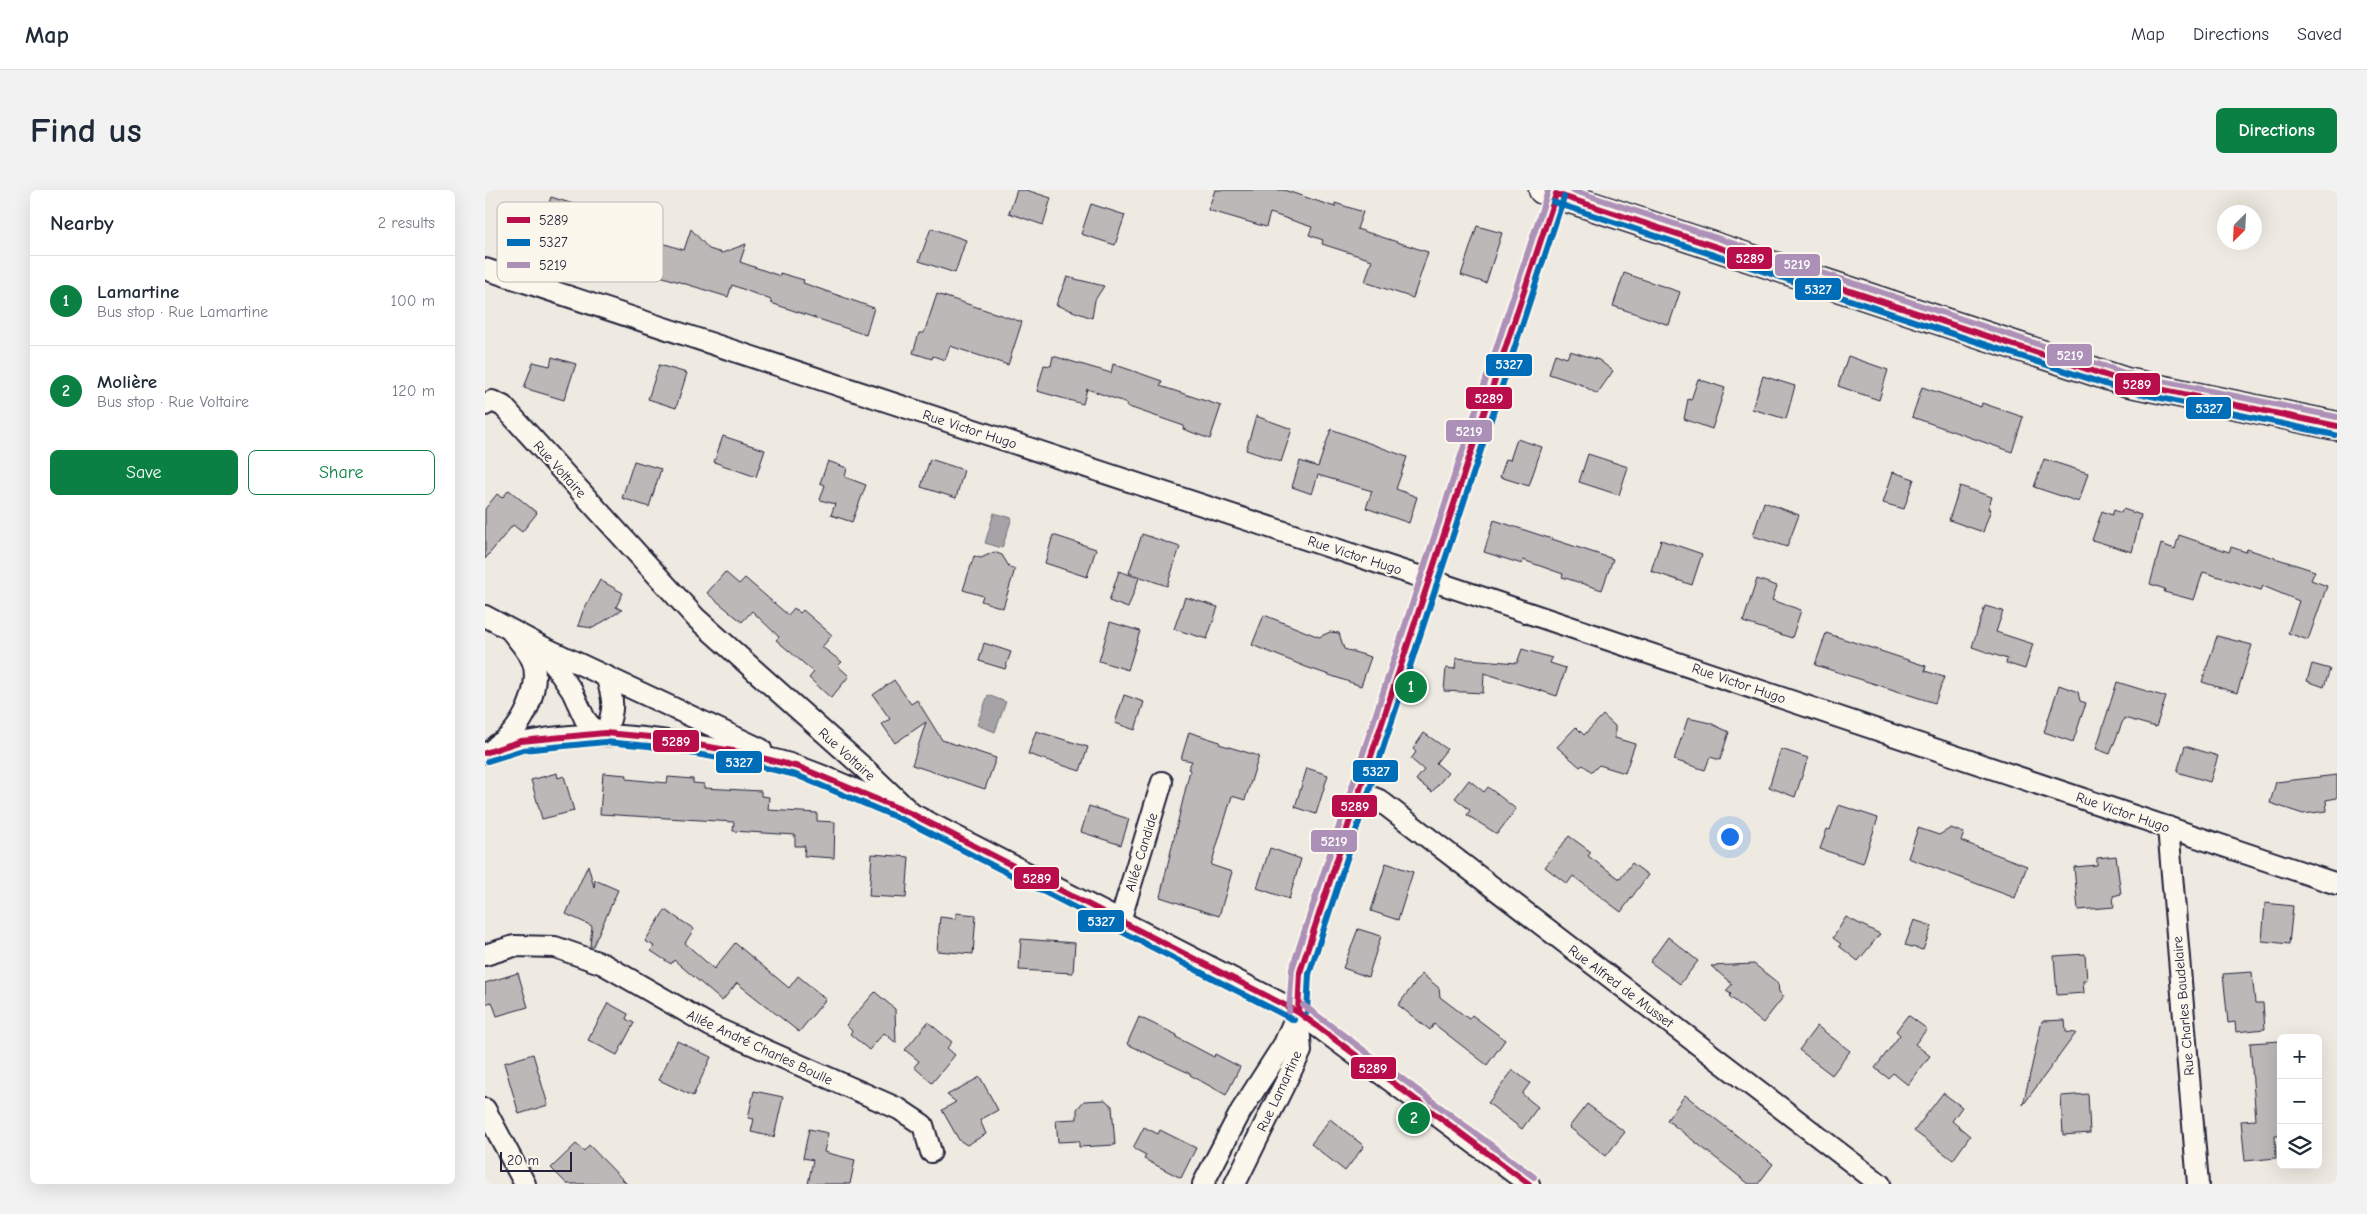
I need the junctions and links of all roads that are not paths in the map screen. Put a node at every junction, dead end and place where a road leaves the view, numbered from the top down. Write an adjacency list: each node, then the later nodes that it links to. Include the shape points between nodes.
1 (1550, 192): 6 (main road, via 2126,382); 7 (street, Rue Lamartine)
2 (485, 269): 3 (street, Rue Victor Hugo)
3 (497, 273)
4 (525, 282): 7 (street, Rue Victor Hugo)
5 (485, 405): 17 (street, Rue Voltaire, via 491,401 503,406 696,618)
6 (2337, 426)
7 (1431, 580): 16 (street, Rue Lamartine); 18 (street, Rue Victor Hugo)
8 (485, 616): 9 (street)
9 (509, 628): 10 (street); 13 (street, via 532,661 534,684 526,712 513,733)
10 (541, 646): 11 (street); 12 (street, via 572,691 585,719)
11 (606, 676): 12 (street, via 612,692 613,713); 14 (street)
12 (601, 734): 13 (street, via 521,742); 14 (street, via 660,739 733,751)
13 (485, 752)
14 (799, 767): 17 (street)
15 (1162, 782): 20 (street, Allée Candide)
16 (1359, 792): 22 (street, Rue Lamartine, via 1300,972); 31 (street, Rue Alfred de Musset, via 1379,800)
17 (913, 814): 20 (street, Rue Voltaire)
18 (2168, 827): 19 (street, Rue Victor Hugo); 32 (street, Rue Charles Baudelaire)
19 (2337, 884)
20 (1120, 921): 22 (street, Rue Voltaire)
21 (485, 955): 26 (street, Allée André Charles Boulle, via 514,946 555,947 603,964 711,1026 899,1109 923,1126)
22 (1298, 1012): 23 (street, via 1284,1044); 24 (street, Rue Lamartine, via 1301,1051); 30 (street, Rue Voltaire)
23 (1253, 1094): 24 (street); 28 (street)
24 (1274, 1105): 29 (street, Rue Lamartine)
25 (485, 1109): 27 (street)
26 (931, 1152)
27 (525, 1184)
28 (1203, 1184)
29 (1235, 1184)
30 (1529, 1184)
31 (1880, 1184)
32 (2198, 1184)

